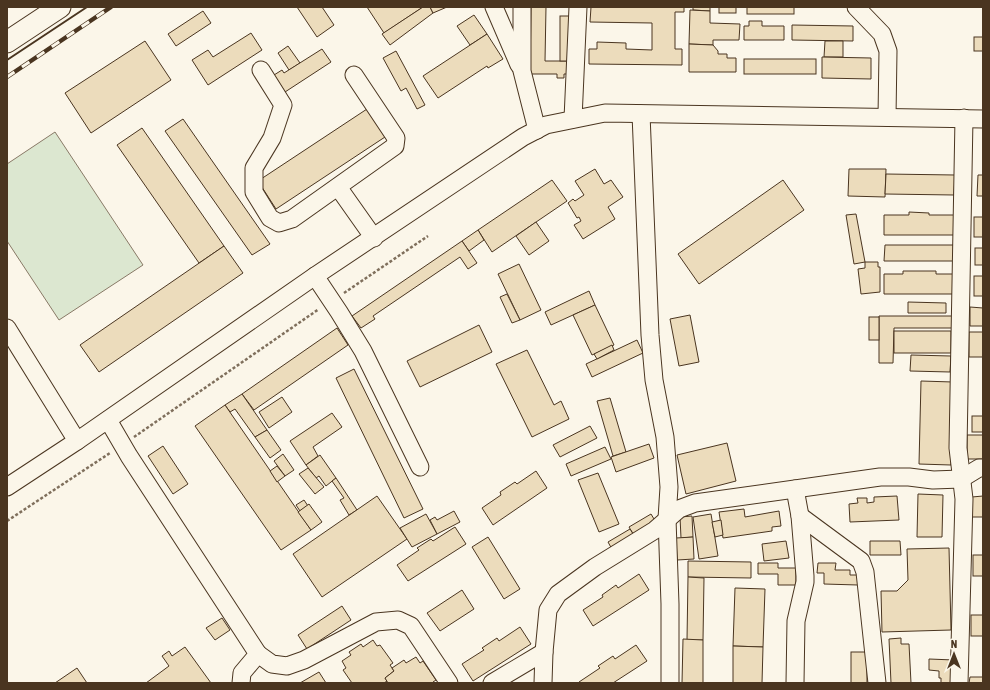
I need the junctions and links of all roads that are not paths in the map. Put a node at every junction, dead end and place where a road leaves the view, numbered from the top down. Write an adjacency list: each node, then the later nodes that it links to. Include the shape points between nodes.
1 (60, 7): 6 (main road)
2 (494, 7): 8 (street)
3 (522, 7): 8 (street)
4 (578, 7): 13 (street)
5 (856, 7): 11 (street, via 882,34 888,51)
6 (7, 42)
7 (261, 70): 16 (street, via 283,105 272,138 254,168 254,192 270,218 279,223 292,219)
8 (522, 71): 15 (street)
9 (354, 75): 16 (street, via 396,138 395,146)
10 (641, 114): 11 (street); 13 (street, via 606,114); 28 (street, via 650,335 654,380 665,437 669,487)
11 (887, 117): 12 (street)
12 (964, 118): 14 (street); 24 (street, via 958,448)
13 (573, 119): 15 (street, via 546,125)
14 (983, 119)
15 (537, 130): 17 (street)
16 (338, 187): 17 (street)
17 (374, 238): 18 (street)
18 (315, 276): 20 (street); 22 (street, via 363,351)
19 (7, 328): 21 (street)
20 (108, 420): 21 (street); 30 (street)
21 (77, 441): 25 (street)
22 (420, 467)
23 (983, 468): 24 (street)
24 (961, 479): 26 (street, via 880,478); 38 (street, via 964,499)
25 (7, 487)
26 (795, 489): 27 (street); 28 (street, via 695,503 679,509)
27 (800, 516): 36 (street, via 805,582 796,621); 37 (street, via 861,561)
28 (667, 519): 29 (street, via 655,530 595,567 558,594 548,610); 35 (street)
29 (544, 652): 33 (street); 34 (street)
30 (258, 654): 31 (street, via 242,673); 32 (street, via 272,664 287,666 304,660 376,622 398,620 411,626)
31 (241, 683)
32 (450, 683)
33 (492, 683)
34 (544, 683)
35 (670, 683)
36 (795, 683)
37 (877, 683)
38 (959, 683)

